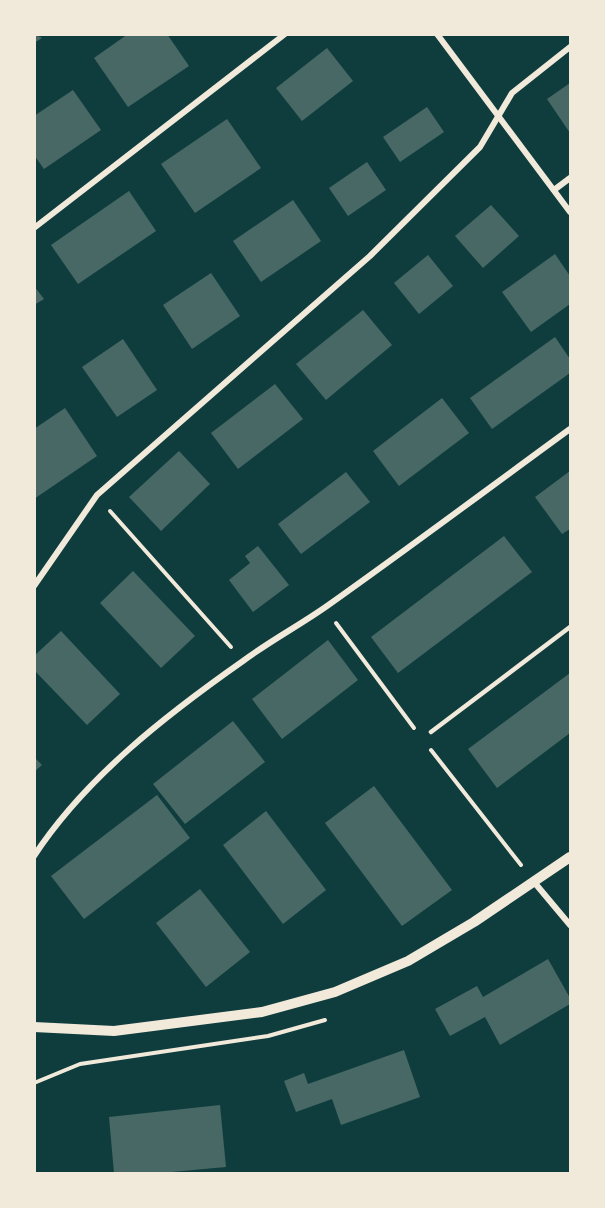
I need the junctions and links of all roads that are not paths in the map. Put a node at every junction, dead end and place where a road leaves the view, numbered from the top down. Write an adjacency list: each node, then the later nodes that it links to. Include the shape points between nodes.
1 (285, 34): 8 (street)
2 (437, 34): 4 (street)
3 (570, 47): 4 (street, via 512,93)
4 (499, 117): 6 (street); 10 (street, via 480,147 370,256 97,495)
5 (570, 178): 6 (street)
6 (554, 190): 7 (street)
7 (570, 212)
8 (34, 228)
9 (570, 429): 13 (street, via 325,607 243,661 161,724 103,774 54,827)
10 (34, 586)
11 (570, 627): 12 (lane)
12 (431, 732)
13 (34, 856)
14 (570, 857): 15 (street)
15 (534, 882): 16 (street); 17 (street, via 408,961 335,992 262,1012 114,1031)
16 (570, 925)
17 (34, 1027)

